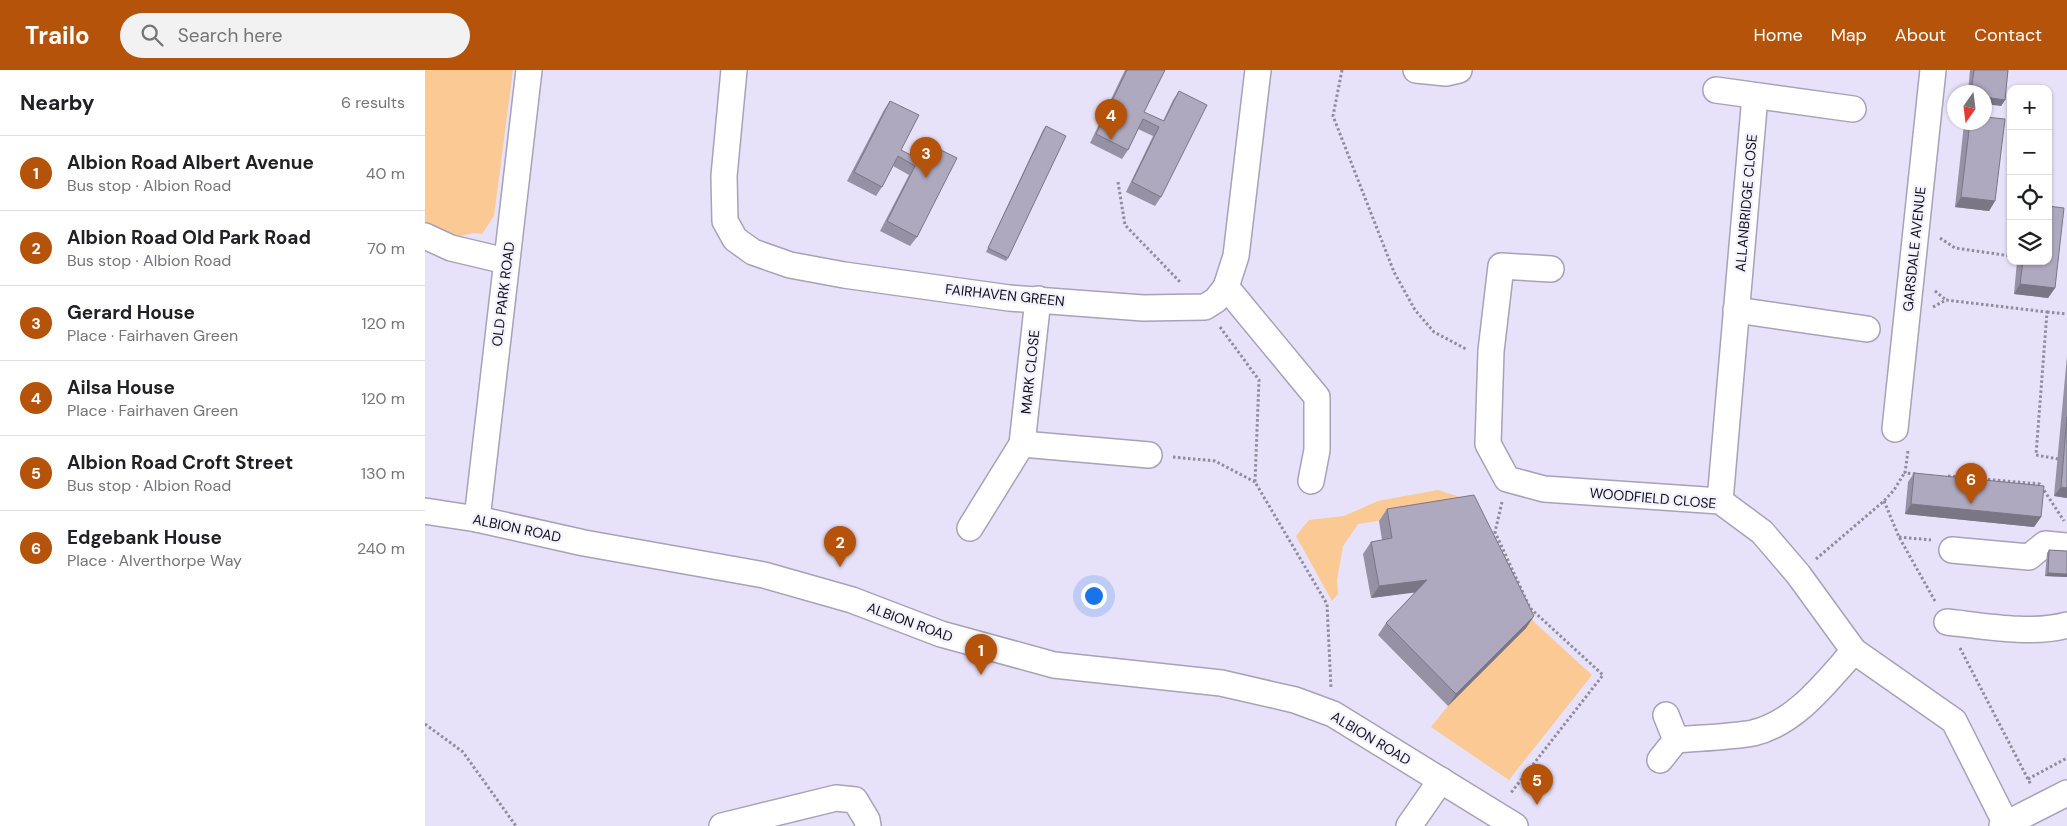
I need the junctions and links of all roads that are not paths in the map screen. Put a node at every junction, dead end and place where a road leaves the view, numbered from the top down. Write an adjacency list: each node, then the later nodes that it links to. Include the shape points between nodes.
1 (529, 70): 11 (street, OLD PARK ROAD)
2 (734, 70): 14 (street, FAIRHAVEN GREEN, via 724,176 725,221 735,239 753,252 790,265 844,276)
3 (1258, 70): 13 (street, via 1236,256)
4 (1416, 70): 5 (street, via 1446,73)
5 (1459, 70)
6 (1933, 70): 17 (street, GARSDALE AVENUE)
7 (1716, 90): 8 (street)
8 (1755, 96): 9 (street); 15 (street, ALLANBRIDGE CLOSE)
9 (1853, 110)
10 (425, 236): 11 (street, via 451,248)
11 (507, 261): 23 (street, OLD PARK ROAD)
12 (1551, 269): 21 (street, WOODFIELD CLOSE, via 1501,266 1491,351 1488,444 1507,479 1543,489)
13 (1226, 287): 14 (street, FAIRHAVEN GREEN, via 1216,300 1205,307 1143,308); 20 (street, via 1317,397 1317,450)
14 (1038, 299): 18 (street, MARK CLOSE)
15 (1736, 310): 16 (street); 21 (street, ALLANBRIDGE CLOSE)
16 (1867, 329)
17 (1895, 429)
18 (1022, 444): 19 (street); 24 (street, MARK CLOSE)
19 (1149, 455)
20 (1311, 482)
21 (1720, 501): 29 (street, WOODFIELD CLOSE, via 1762,532 1798,574)
22 (425, 511): 23 (street, ALBION ROAD)
23 (477, 519): 33 (street, ALBION ROAD, via 584,543 764,575 852,600 941,634 1054,665 1221,683 1295,700 1333,714)
24 (970, 528)
25 (2067, 546): 26 (street, via 2045,544 2029,557)
26 (1952, 550)
27 (1947, 622): 28 (street, via 2027,629 2053,629)
28 (2067, 625)
29 (1854, 651): 31 (street, via 1811,698 1786,719 1754,732); 36 (street, WOODFIELD CLOSE, via 1954,721)
30 (1666, 715): 31 (street)
31 (1676, 740): 32 (street)
32 (1660, 760)
33 (1441, 780): 35 (street, ALBION ROAD); 39 (street)
34 (2067, 793): 36 (street)
35 (1505, 820)
36 (2004, 825)
37 (722, 826): 38 (street, via 836,798 855,800)
38 (868, 826)
39 (1409, 826)

